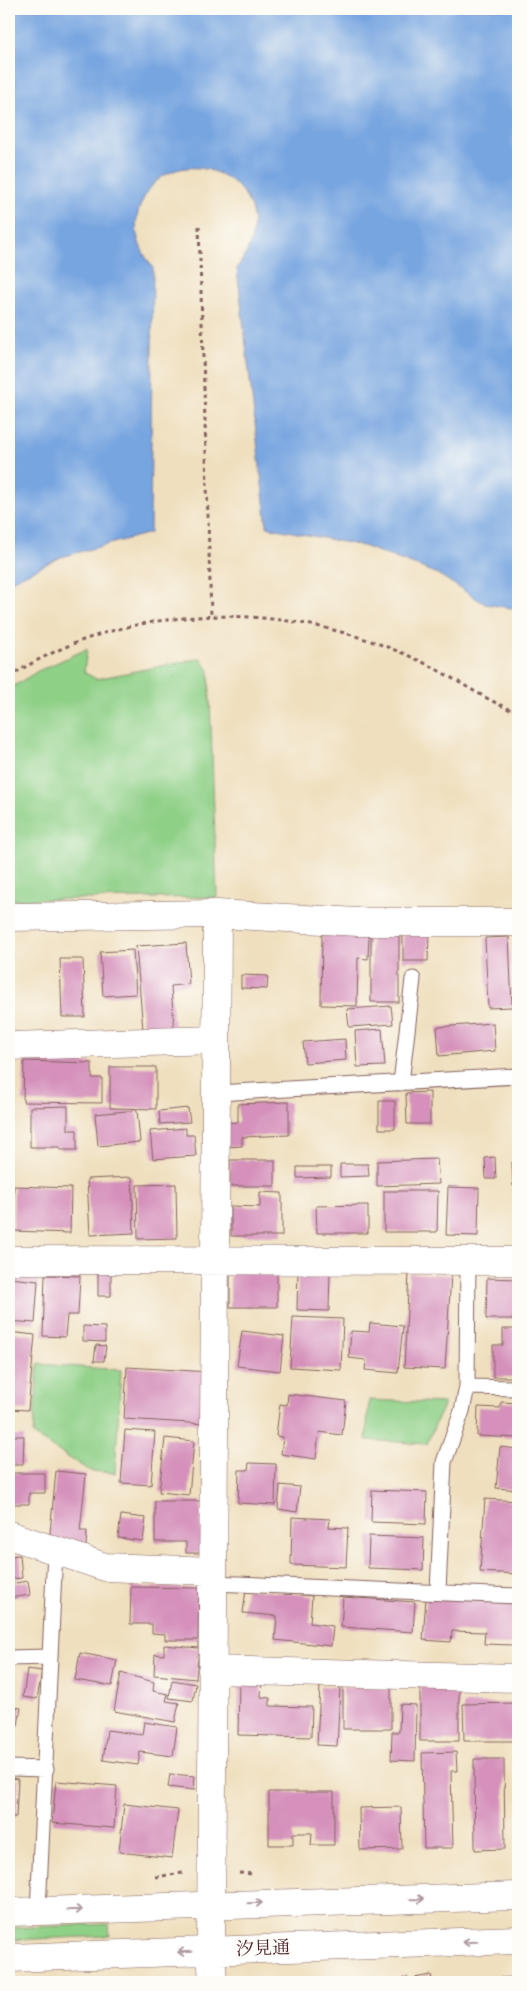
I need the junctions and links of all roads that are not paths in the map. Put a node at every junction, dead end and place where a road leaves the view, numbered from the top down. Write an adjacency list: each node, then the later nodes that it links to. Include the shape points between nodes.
1 (217, 914): 2 (street); 3 (street, via 358,922); 5 (street)
2 (9, 917)
3 (518, 922)
4 (413, 979): 8 (lane)
5 (216, 1040): 6 (street); 9 (street)
6 (9, 1046)
7 (518, 1076): 8 (lane)
8 (400, 1083): 9 (lane)
9 (216, 1093): 11 (street)
10 (9, 1260): 11 (street)
11 (215, 1261): 12 (street); 18 (street)
12 (468, 1261): 13 (street); 14 (lane)
13 (518, 1262)
14 (466, 1387): 15 (lane); 19 (lane, via 462,1411 444,1462)
15 (518, 1388)
16 (9, 1535): 17 (street)
17 (54, 1551): 18 (street, via 105,1567); 21 (lane)
18 (213, 1577): 19 (lane); 23 (street)
19 (438, 1592): 20 (lane)
20 (518, 1596)
21 (49, 1657): 22 (lane); 26 (lane)
22 (9, 1658)
23 (212, 1670): 24 (street); 28 (street)
24 (518, 1678)
25 (9, 1768): 26 (lane)
26 (46, 1768): 29 (lane)
27 (518, 1896): 28 (street, one-way to 27)
28 (211, 1905): 29 (street, one-way to 28); 32 (street)
29 (38, 1911): 30 (street)
30 (9, 1912)
31 (518, 1940): 32 (street, 汐見通, one-way to 32)
32 (211, 1951): 33 (street, 汐見通, one-way to 33); 34 (street)
33 (9, 1958)
34 (213, 1982)

